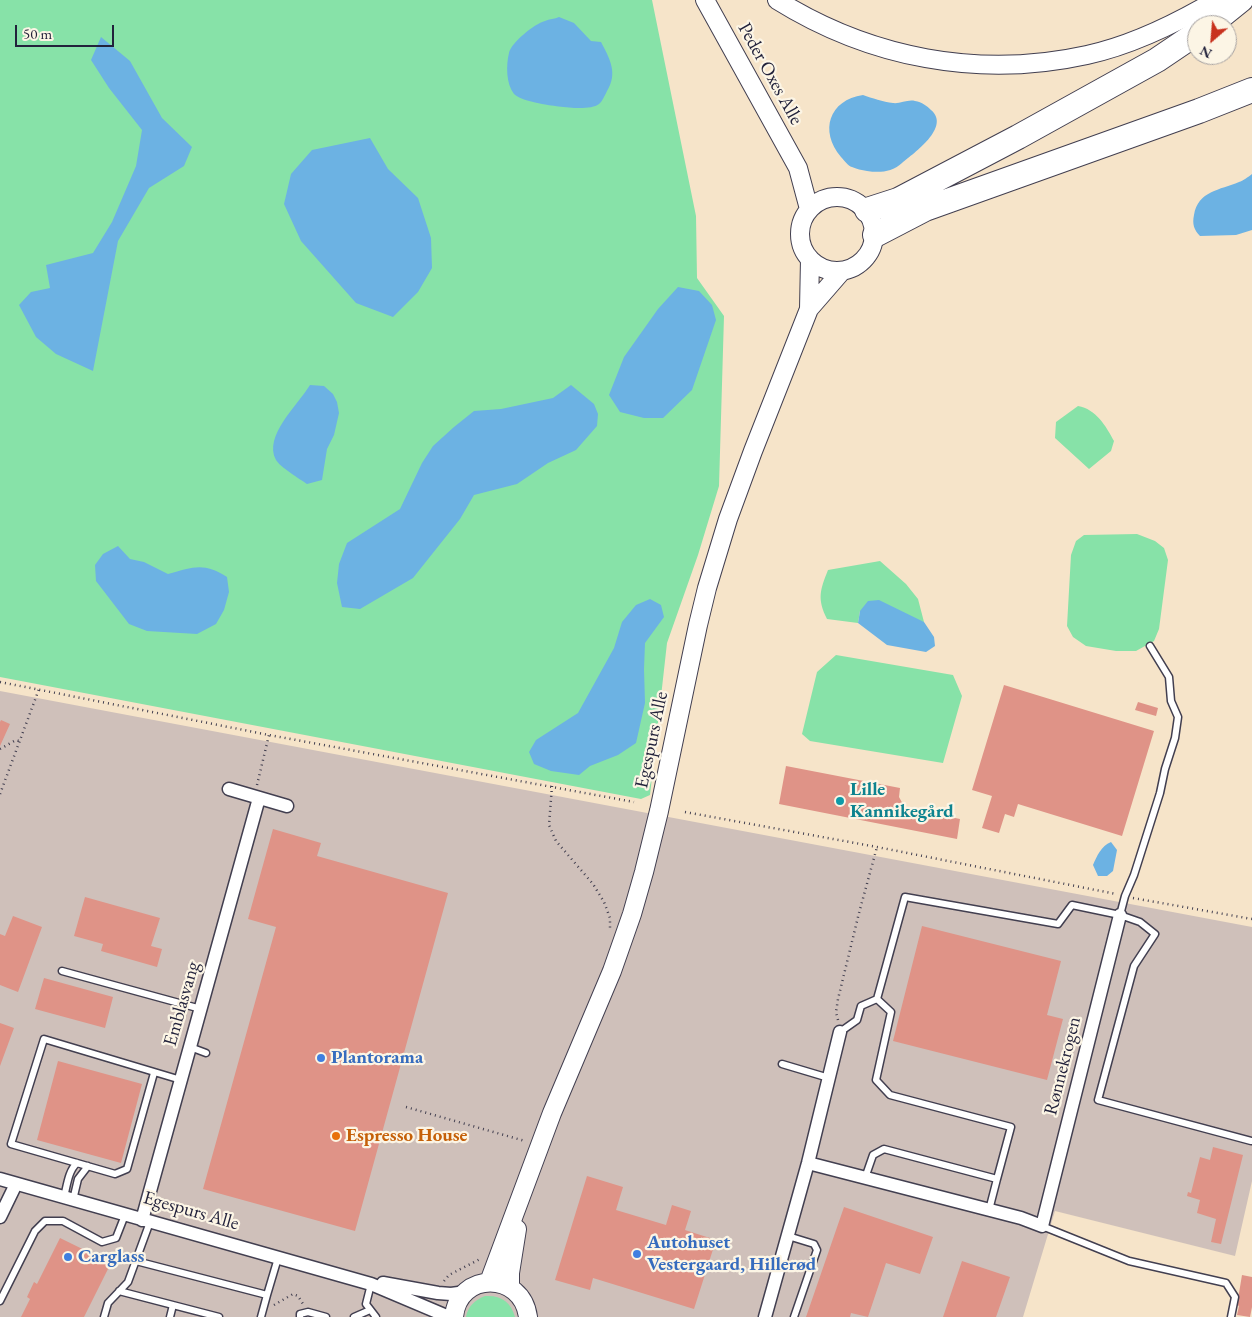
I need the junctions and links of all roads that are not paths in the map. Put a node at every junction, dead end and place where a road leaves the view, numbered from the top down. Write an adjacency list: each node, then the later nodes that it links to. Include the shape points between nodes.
1 (705, 0): 8 (street, Peder Oxes Alle)
2 (777, 0): 3 (street, via 834,30 888,50 1004,66 1088,55 1121,45)
3 (1216, 0)
4 (1241, 0): 5 (highway)
5 (1222, 15)
6 (1187, 40): 11 (highway, via 1157,60 1018,137 898,200)
7 (1252, 90): 12 (highway, via 924,209)
8 (798, 168): 9 (street, Peder Oxes Alle); 10 (street, Peder Oxes Alle)
9 (827, 197): 10 (street); 11 (street, via 849,198)
10 (809, 209): 13 (street, via 800,234 804,252)
11 (866, 210): 12 (street, via 873,222)
12 (875, 235): 14 (street, via 865,259)
13 (810, 259): 14 (street, via 819,266); 15 (street, Egespurs Alle)
14 (842, 271): 15 (street, Egespurs Alle)
15 (809, 308): 35 (street, Egespurs Alle, via 750,459 707,588 649,854 632,914)
16 (1150, 646): 20 (lane, via 1169,677 1171,702 1178,717 1160,793)
17 (229, 789): 18 (street)
18 (259, 798): 19 (street); 23 (street, Emblasvang)
19 (287, 806)
20 (1120, 915): 22 (lane, via 1072,905 1058,924 905,897); 31 (lane, via 1140,922 1155,934 1134,966 1098,1100); 45 (street, Rønnekrogen)
21 (62, 970): 23 (lane)
22 (878, 999): 24 (lane, via 861,1006 857,1020); 38 (lane, via 891,1012 876,1080 890,1096 1011,1127)
23 (200, 1009): 25 (street, Emblasvang)
24 (840, 1032): 29 (street)
25 (190, 1047): 26 (lane); 30 (street, Emblasvang)
26 (206, 1053)
27 (782, 1064): 29 (lane)
28 (154, 1073): 30 (lane); 32 (lane, via 44,1038 11,1144); 34 (lane, via 127,1169 115,1174)
29 (829, 1078): 33 (street)
30 (181, 1080): 44 (street, Emblasvang)
31 (1251, 1141)
32 (77, 1163): 34 (lane); 40 (lane, via 69,1177)
33 (808, 1163): 36 (street); 46 (street)
34 (88, 1166): 40 (lane)
35 (529, 1177): 49 (street, Egespurs Alle); 51 (street, Egespurs Alle)
36 (866, 1178): 38 (lane, via 874,1155 884,1149); 41 (street)
37 (0, 1179): 39 (street, Egespurs Alle)
38 (997, 1179): 41 (lane)
39 (16, 1184): 40 (street, Egespurs Alle); 43 (street)
40 (68, 1199): 42 (street, Egespurs Alle)
41 (989, 1210): 45 (street)
42 (126, 1215): 44 (street, Egespurs Alle); 55 (lane, via 116,1238 102,1242 63,1221 45,1221 35,1231)
43 (0, 1217)
44 (146, 1221): 47 (street, Egespurs Alle); 48 (lane)
45 (1042, 1226): 71 (lane, via 1129,1260 1226,1283 1235,1297)
46 (788, 1236): 69 (street); 70 (lane, via 814,1244 817,1250)
47 (278, 1258): 50 (street, Egespurs Alle); 54 (lane)
48 (136, 1261): 52 (lane, via 128,1282); 54 (lane)
49 (489, 1282): 51 (street); 53 (street, via 480,1283)
50 (371, 1284): 53 (street, Egespurs Alle, via 385,1283 438,1293); 57 (lane, via 366,1304); 66 (street, Egespurs Alle)
51 (510, 1287): 68 (street, via 522,1299)
52 (120, 1291): 56 (lane); 58 (lane, via 108,1303)
53 (466, 1292): 67 (street, via 457,1304)
54 (267, 1295): 61 (lane)
55 (0, 1301)
56 (173, 1305): 59 (lane); 60 (lane)
57 (370, 1310): 64 (lane); 65 (lane)
58 (104, 1317)
59 (170, 1317)
60 (219, 1317)
61 (261, 1317)
62 (300, 1317): 63 (lane, via 300,1314 308,1312)
63 (326, 1317)
64 (354, 1317)
65 (376, 1317)
66 (450, 1317)
67 (454, 1317)
68 (528, 1317)
69 (765, 1317)
70 (794, 1317)
71 (1231, 1317)

